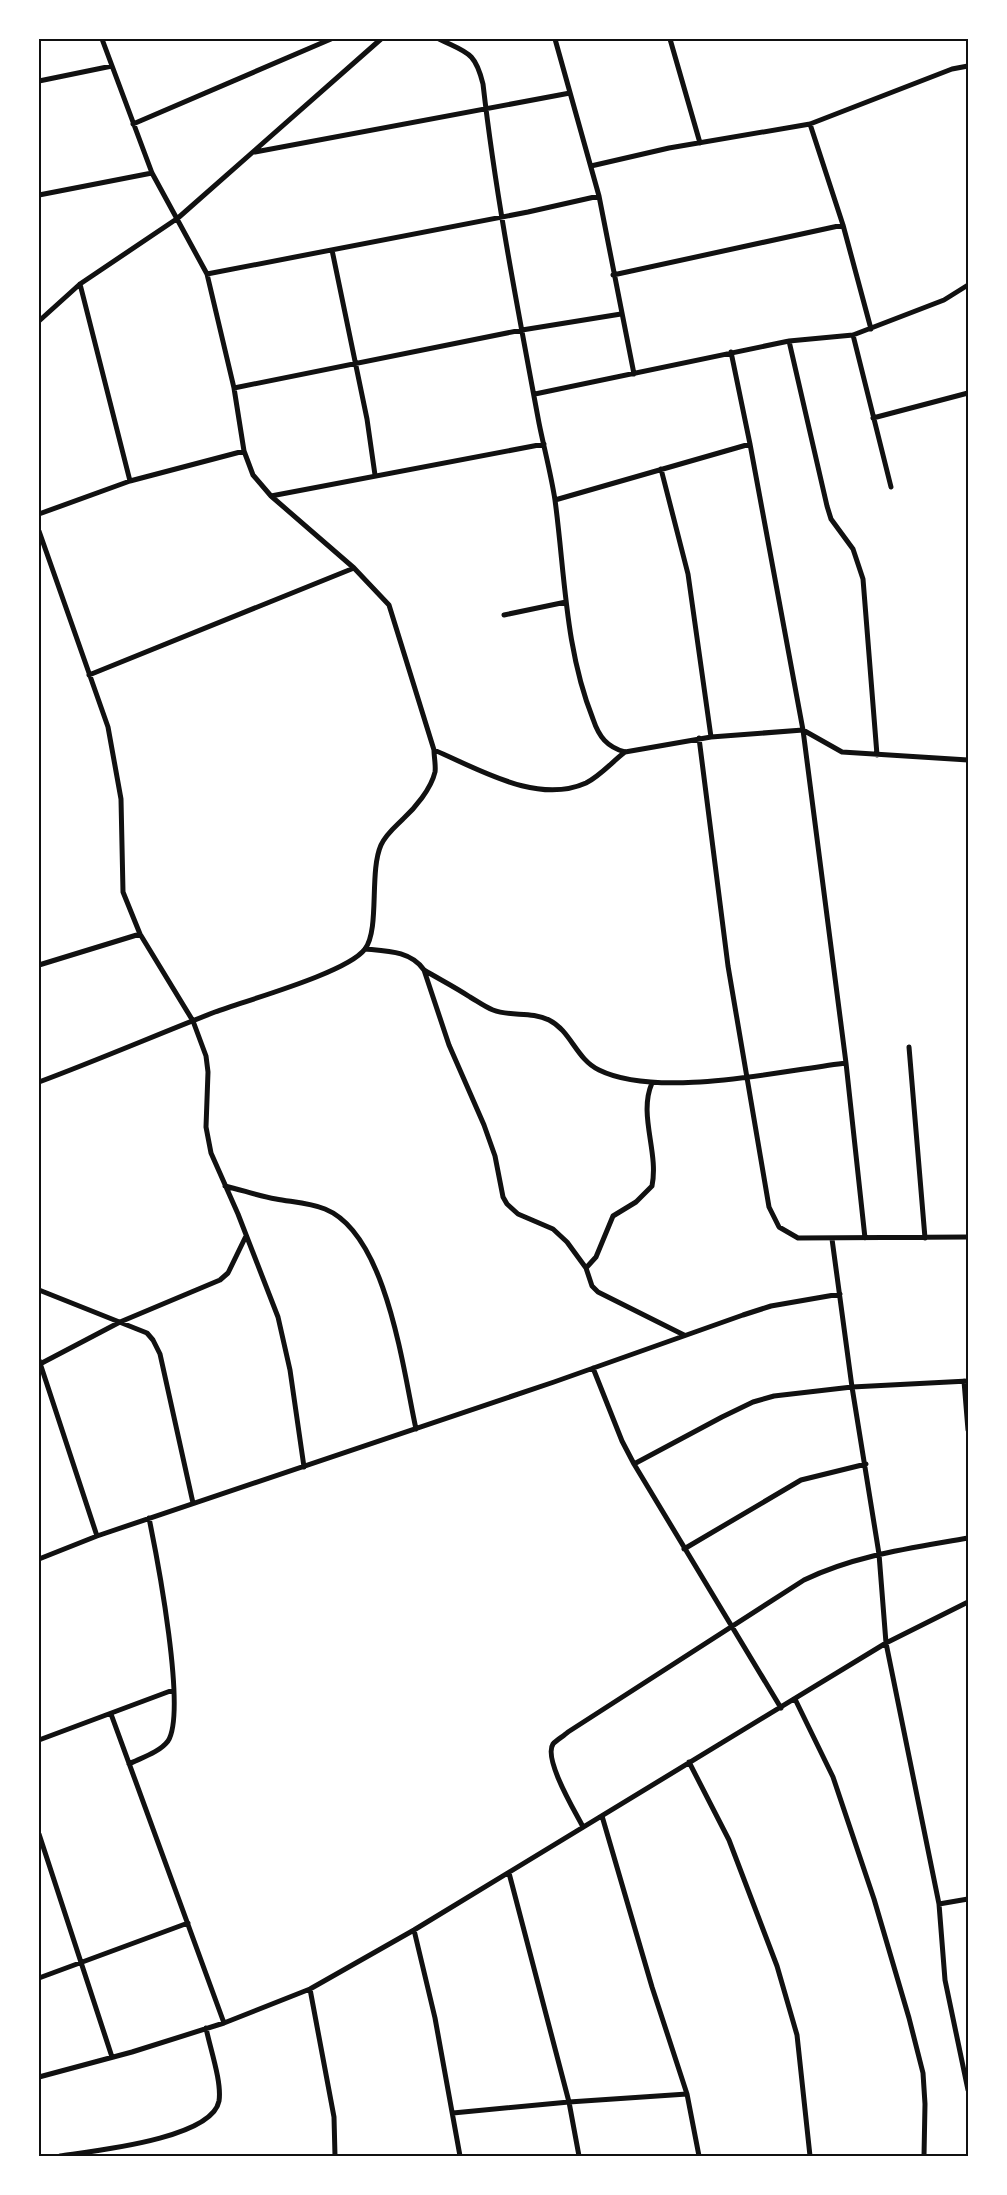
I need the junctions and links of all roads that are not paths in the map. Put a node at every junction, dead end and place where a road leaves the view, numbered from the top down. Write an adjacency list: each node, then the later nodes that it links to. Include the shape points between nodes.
1 (102, 39): 7 (street)
2 (331, 39): 12 (street)
3 (381, 39): 15 (street)
4 (439, 39): 11 (street, via 470,55 478,64)
5 (555, 39): 10 (street)
6 (670, 39): 14 (street)
7 (112, 66): 9 (street); 12 (street)
8 (968, 66): 13 (street)
9 (39, 81)
10 (570, 92): 11 (street); 16 (street)
11 (486, 108): 15 (street); 20 (street)
12 (133, 124): 17 (street)
13 (810, 124): 14 (street); 22 (street)
14 (700, 143): 16 (street)
15 (254, 153): 21 (street)
16 (591, 166): 19 (street)
17 (152, 173): 18 (street); 21 (street)
18 (39, 195)
19 (599, 196): 20 (street); 25 (street)
20 (501, 217): 23 (street); 33 (street)
21 (178, 218): 24 (street); 26 (street)
22 (843, 224): 25 (street); 32 (street)
23 (332, 250): 24 (street); 37 (street)
24 (207, 274): 39 (street)
25 (613, 275): 30 (street)
26 (80, 284): 28 (street); 48 (street)
27 (968, 285): 32 (street, via 944,300)
28 (50, 311): 29 (street); 31 (street)
29 (39, 313)
30 (621, 314): 33 (street); 38 (street)
31 (39, 322)
32 (871, 329): 34 (street)
33 (522, 330): 37 (street); 41 (street)
34 (853, 335): 35 (street); 42 (street)
35 (788, 341): 36 (street); 63 (street, via 831,519 853,548 863,579)
36 (731, 352): 38 (street); 44 (street)
37 (355, 363): 39 (street); 47 (street)
38 (634, 374): 41 (street)
39 (234, 388): 45 (street)
40 (968, 393): 42 (street)
41 (534, 394): 43 (street)
42 (873, 418): 49 (street)
43 (544, 444): 47 (street); 51 (street)
44 (750, 444): 46 (street); 58 (street)
45 (244, 451): 48 (street); 50 (street, via 254,475)
46 (660, 469): 51 (street); 59 (street, via 688,574)
47 (375, 476): 50 (street)
48 (130, 481): 52 (street)
49 (891, 487)
50 (272, 496): 54 (street)
51 (554, 500): 55 (street)
52 (39, 514)
53 (39, 530): 57 (street)
54 (354, 568): 57 (street); 61 (street, via 389,604)
55 (566, 602): 56 (street); 62 (street, via 574,651 593,720 602,738 612,748)
56 (504, 615)
57 (89, 675): 65 (street, via 108,727 121,799 123,892)
58 (803, 730): 59 (street); 63 (street, via 842,752); 71 (street)
59 (711, 737): 60 (street)
60 (699, 738): 62 (street); 72 (street, via 728,966)
61 (434, 750): 62 (street, via 516,783 559,790 588,782); 66 (street, via 435,772 427,791 381,846 375,868 370,937)
62 (625, 752)
63 (877, 755): 64 (street)
64 (968, 760)
65 (140, 934): 67 (street); 69 (street)
66 (365, 949): 68 (street, via 408,956); 69 (street, via 356,957 312,978)
67 (39, 965)
68 (424, 970): 74 (street, via 493,1010 532,1014 549,1020 566,1033 576,1051 589,1064); 81 (street, via 449,1045 484,1125 507,1204 518,1214 553,1229)
69 (193, 1022): 73 (street); 75 (street, via 206,1056 206,1127 210,1153)
70 (909, 1047): 79 (street)
71 (846, 1062): 72 (street); 78 (street)
72 (746, 1076): 74 (street); 80 (street, via 768,1207 779,1227 798,1238)
73 (39, 1082)
74 (652, 1084): 81 (street, via 647,1095 654,1161 652,1186 636,1202 613,1216 596,1256)
75 (225, 1186): 76 (street); 90 (street, via 325,1209 344,1220 358,1236 386,1296)
76 (246, 1236): 84 (street, via 228,1273 220,1280); 94 (street, via 284,1340)
77 (968, 1237): 79 (street)
78 (865, 1238): 79 (street); 80 (street)
79 (925, 1238)
80 (832, 1239): 83 (street)
81 (586, 1268): 85 (street, via 592,1286 598,1292)
82 (39, 1290): 84 (street)
83 (840, 1294): 85 (street, via 770,1306); 89 (street)
84 (120, 1322): 86 (street); 95 (street, via 147,1333 160,1354)
85 (684, 1335): 87 (street)
86 (39, 1362): 97 (street)
87 (593, 1368): 90 (street); 92 (street)
88 (966, 1381): 89 (street); 91 (street)
89 (852, 1388): 92 (street, via 774,1396 753,1402); 93 (street)
90 (416, 1429): 94 (street)
91 (968, 1430)
92 (634, 1464): 99 (street)
93 (866, 1464): 99 (street, via 801,1480); 100 (street)
94 (304, 1467): 95 (street)
95 (193, 1503): 96 (street)
96 (149, 1518): 97 (street); 105 (street, via 161,1578)
97 (97, 1536): 101 (street)
98 (968, 1538): 100 (street)
99 (684, 1549): 103 (street)
100 (879, 1554): 103 (street, via 822,1572); 104 (street)
101 (39, 1559)
102 (968, 1602): 104 (street)
103 (732, 1625): 107 (street); 113 (street, via 553,1744 550,1754 554,1767)
104 (886, 1643): 106 (street); 117 (street)
105 (173, 1690): 108 (street); 111 (street, via 174,1726 169,1739 164,1746)
106 (795, 1700): 107 (street); 137 (street, via 833,1777 909,2018 922,2073)
107 (781, 1708): 110 (street)
108 (110, 1714): 109 (street); 111 (street)
109 (39, 1740)
110 (689, 1762): 112 (street); 136 (street, via 729,1840 776,1966 797,2035)
111 (129, 1764): 118 (street)
112 (602, 1816): 113 (street); 128 (street)
113 (584, 1827): 115 (street)
114 (39, 1834): 120 (street)
115 (509, 1873): 119 (street); 129 (street)
116 (968, 1899): 117 (street)
117 (939, 1904): 127 (street, via 945,1980)
118 (188, 1923): 120 (street); 123 (street)
119 (414, 1930): 122 (street); 130 (street)
120 (81, 1963): 121 (street); 125 (street)
121 (39, 1978)
122 (310, 1989): 123 (street); 132 (street, via 334,2118)
123 (224, 2023): 124 (street)
124 (206, 2028): 125 (street); 131 (street, via 219,2101 206,2118 176,2134)
125 (112, 2057): 126 (street)
126 (39, 2077)
127 (968, 2090)
128 (687, 2094): 129 (street); 135 (street)
129 (569, 2102): 130 (street); 134 (street)
130 (453, 2113): 133 (street)
131 (60, 2156)
132 (335, 2156)
133 (460, 2156)
134 (579, 2156)
135 (699, 2156)
136 (810, 2156)
137 (924, 2156)

